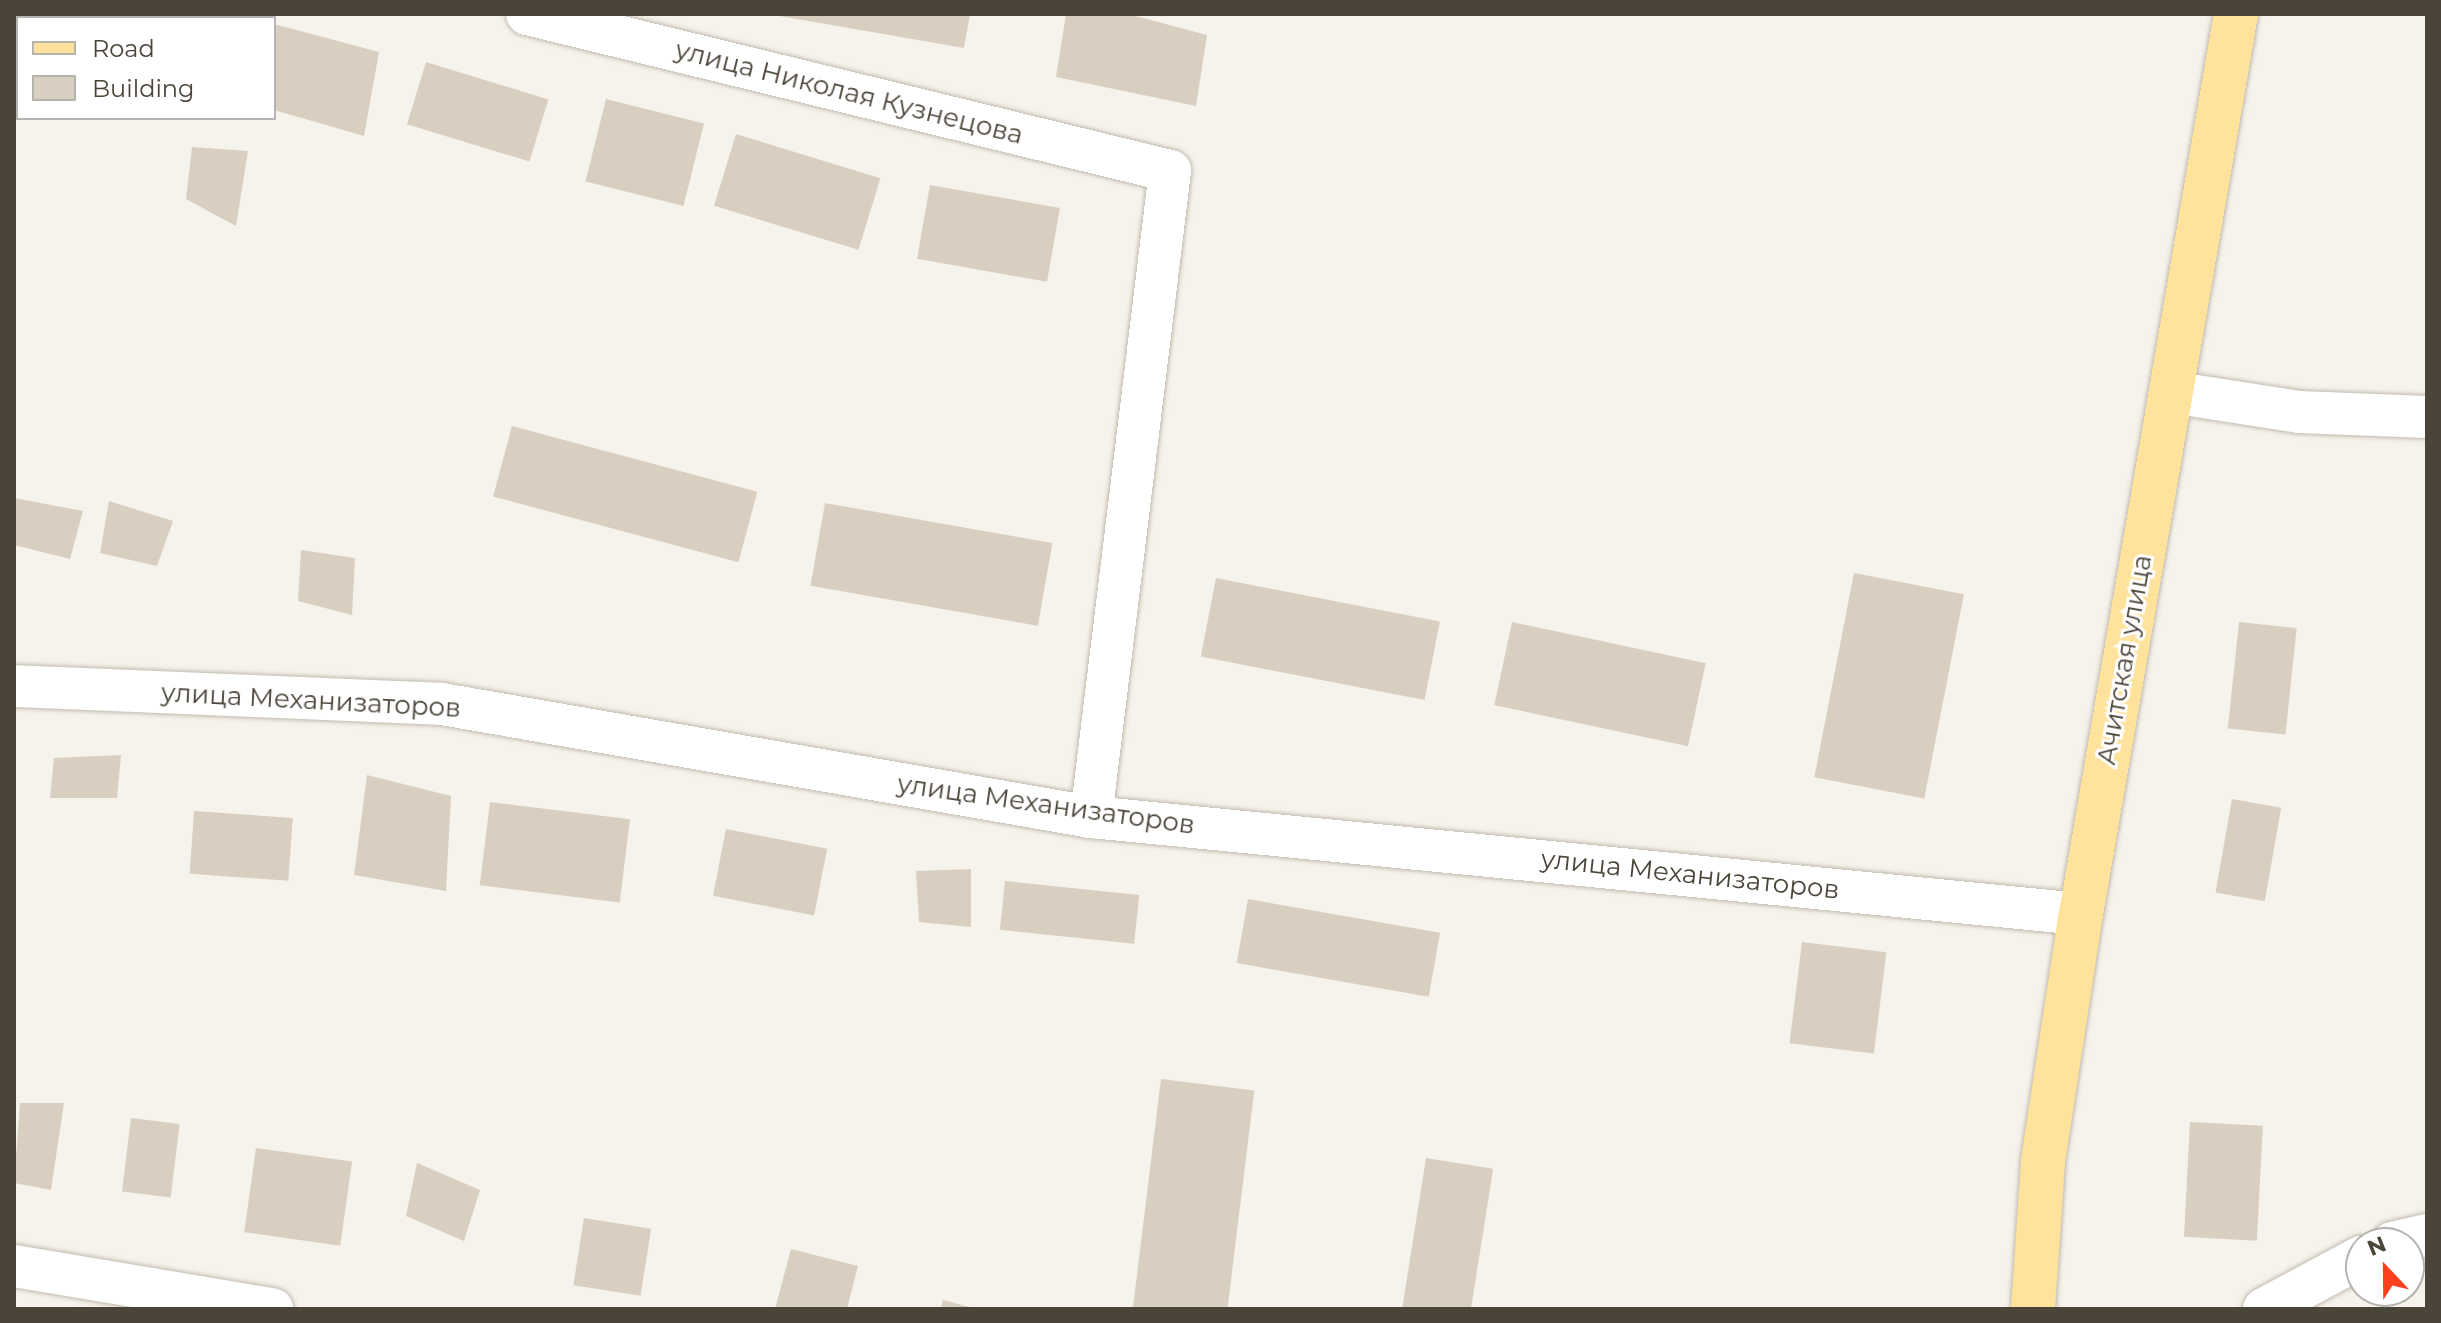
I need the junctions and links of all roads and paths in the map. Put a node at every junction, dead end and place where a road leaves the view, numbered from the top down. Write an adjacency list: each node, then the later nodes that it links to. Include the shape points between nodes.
1 (527, 14): 6 (street, улица Николая Кузнецова, via 1170,171)
2 (2236, 14): 3 (main road, Ачитская улица)
3 (2171, 392): 4 (street, via 2299,412); 7 (main road, Ачитская улица)
4 (2427, 417)
5 (14, 686): 6 (street, улица Механизаторов, via 442,704)
6 (1091, 817): 7 (street, улица Механизаторов)
7 (2081, 914): 11 (main road, Ачитская улица, via 2043,1161)
8 (14, 1266): 10 (street)
9 (2345, 1266): 12 (street)
10 (272, 1309)
11 (2033, 1309)
12 (2264, 1309)

